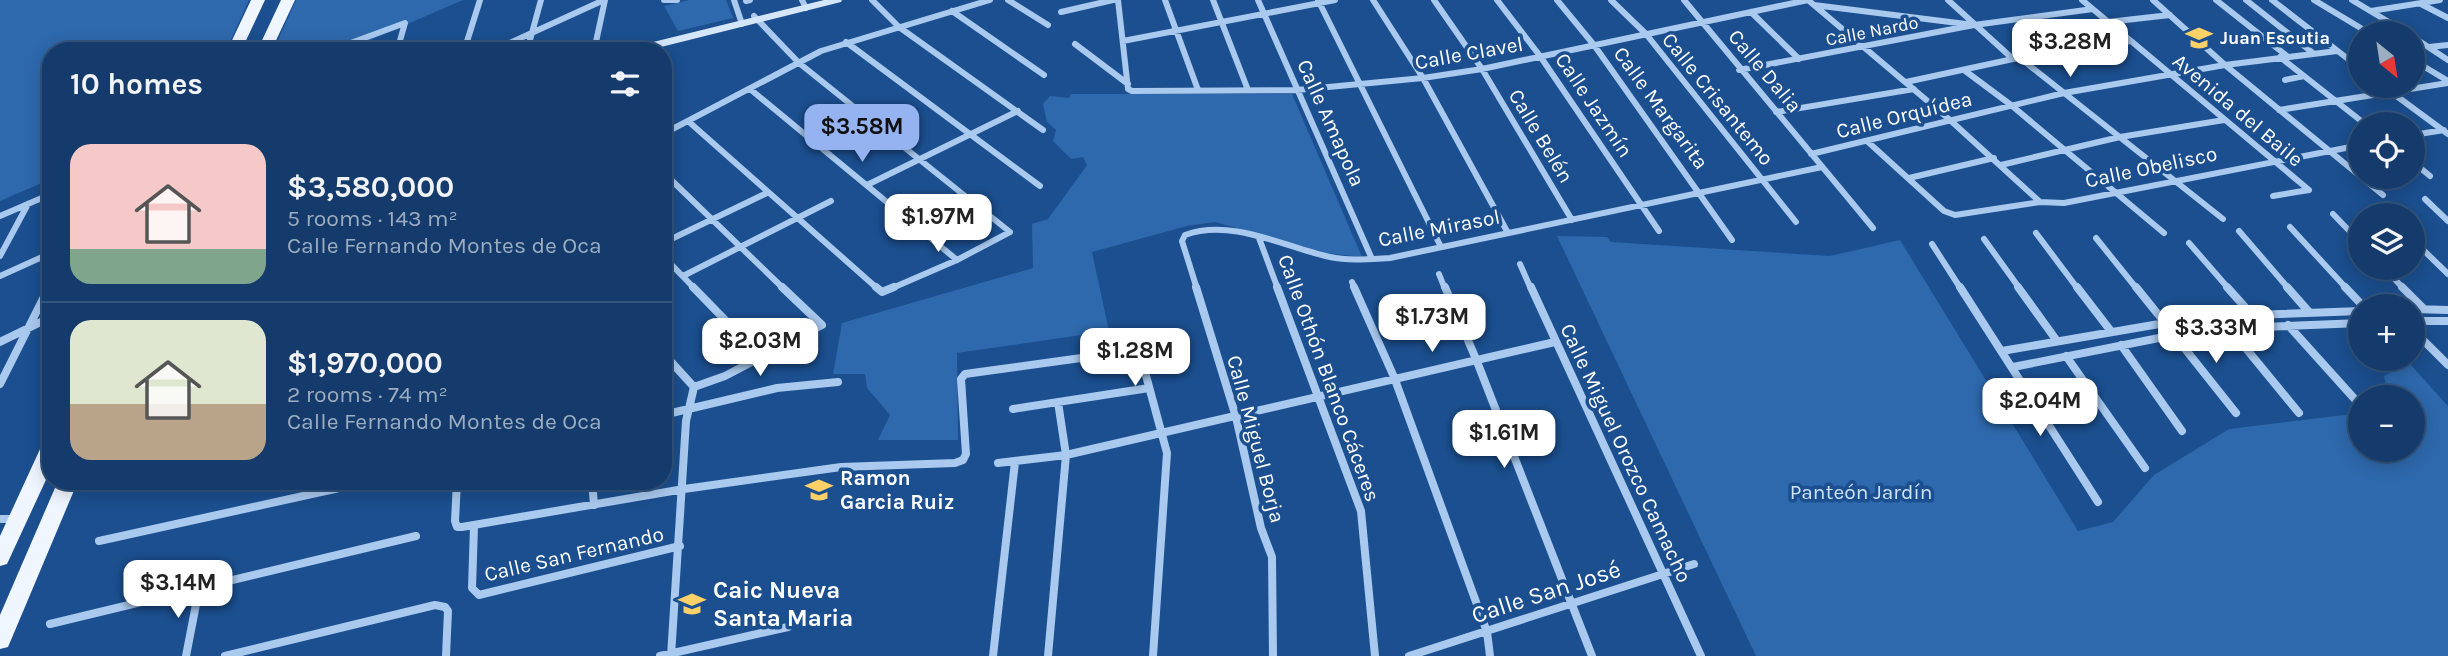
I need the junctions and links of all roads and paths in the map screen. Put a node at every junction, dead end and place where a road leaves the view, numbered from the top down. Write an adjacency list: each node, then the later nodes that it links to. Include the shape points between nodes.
1 (258, 0): 62 (main road)
2 (288, 0): 63 (main road)
3 (481, 0): 66 (street)
4 (541, 0): 58 (street)
5 (604, 0): 58 (street); 69 (street)
6 (677, 0): 34 (street)
7 (734, 0): 50 (street)
8 (818, 0): 37 (street)
9 (837, 0): 37 (street)
10 (872, 0): 56 (street)
11 (990, 0): 40 (street)
12 (1008, 0): 55 (street)
13 (1115, 0): 42 (street); 60 (street)
14 (1165, 0): 57 (street)
15 (1213, 0): 51 (street)
16 (1258, 0): 44 (street, Calle Amapola)
17 (1335, 0): 36 (street)
18 (1373, 0): 96 (street)
19 (1434, 0): 90 (street, Calle Belén)
20 (1497, 0): 81 (street, Calle Jazmín)
21 (1557, 0): 74 (street, Calle Margarita)
22 (1611, 0): 59 (street, Calle Crisantemo)
23 (1684, 0): 52 (street, Calle Dalia)
24 (1808, 0): 38 (street); 43 (street, Calle Clavel)
25 (1948, 0): 54 (street)
26 (2082, 0): 39 (street, Avenida del Baile)
27 (2152, 0): 45 (street)
28 (2216, 0): 82 (street)
29 (2246, 0): 80 (street)
30 (2272, 0): 79 (street)
31 (2314, 0): 48 (street)
32 (2352, 0): 41 (street)
33 (2440, 0): 35 (street)
34 (665, 1)
35 (2417, 1): 41 (street); 47 (street)
36 (1318, 2): 44 (street); 100 (street)
37 (804, 4): 46 (street)
38 (1814, 5): 54 (street); 78 (street)
39 (2093, 9): 53 (street, Avenida del Baile); 54 (street, Calle Nardo)
40 (952, 11): 56 (street); 93 (street)
41 (2371, 11): 49 (street)
42 (1062, 12)
43 (1751, 12): 52 (street, Calle Clavel); 84 (street)
44 (1264, 14): 51 (street); 107 (street, Calle Amapola)
45 (2170, 15): 53 (street); 88 (street)
46 (756, 18): 50 (street); 87 (street)
47 (2448, 18)
48 (2349, 21)
49 (2387, 21)
50 (742, 22): 70 (street); 71 (street)
51 (1222, 22): 57 (street); 106 (street)
52 (1702, 22): 59 (street, Calle Clavel); 91 (street, Calle Dalia)
53 (2108, 22): 61 (street, Avenida del Baile)
54 (1973, 24): 78 (street, Calle Nardo); 83 (street)
55 (1048, 25)
56 (899, 27): 72 (street); 114 (street)
57 (1177, 31): 60 (street); 105 (street)
58 (531, 33): 67 (street); 68 (street)
59 (1646, 34): 74 (street, Calle Clavel); 141 (street, Calle Crisantemo)
60 (1123, 41): 102 (street)
61 (2131, 41): 83 (street); 94 (street, Avenida del Baile)
62 (238, 42)
63 (268, 42)
64 (352, 42): 65 (street, via 405,23)
65 (400, 42)
66 (467, 42)
67 (512, 42)
68 (529, 42)
69 (596, 42)
70 (653, 42)
71 (665, 42)
72 (846, 42): 87 (street); 123 (street)
73 (1075, 44): 102 (street)
74 (1594, 45): 81 (street, Calle Clavel); 145 (street, Calle Margarita)
75 (2426, 45): 77 (street)
76 (2448, 45): 77 (street)
77 (2429, 47): 86 (street)
78 (1864, 48): 84 (street, Calle Nardo); 98 (street)
79 (2337, 51): 80 (street, Calle Orquídea); 85 (street)
80 (2314, 54): 82 (street, Calle Orquídea)
81 (1540, 57): 90 (street, Calle Clavel); 154 (street, Calle Jazmín)
82 (2283, 57): 88 (street, Calle Orquídea); 95 (street)
83 (2017, 58): 92 (street); 108 (street)
84 (1799, 59): 91 (street, Calle Nardo)
85 (2348, 59)
86 (2448, 60)
87 (799, 63): 103 (street); 132 (street)
88 (2225, 65): 94 (street, Calle Orquídea); 113 (street)
89 (2426, 68): 99 (street)
90 (1482, 69): 96 (street, Calle Clavel); 160 (street, Calle Belén)
91 (1739, 70): 115 (street, Calle Dalia)
92 (1964, 70): 98 (street); 112 (street)
93 (1044, 75)
94 (2172, 75): 108 (street, Calle Orquídea); 118 (street, Avenida del Baile)
95 (2304, 76): 97 (street); 111 (street)
96 (1423, 78): 100 (street, Calle Clavel); 168 (street)
97 (2285, 80)
98 (1906, 82): 104 (street)
99 (2448, 82): 101 (street)
100 (1360, 84): 107 (street, Calle Clavel); 180 (street)
101 (2426, 86)
102 (1128, 88): 105 (street, Calle Clavel)
103 (750, 89): 119 (street); 142 (street)
104 (1914, 89): 115 (street); 117 (street)
105 (1198, 90): 106 (street, Calle Clavel)
106 (1248, 90): 107 (street, Calle Clavel)
107 (1297, 90): 184 (street, Calle Amapola)
108 (2064, 93): 112 (street, Calle Orquídea); 125 (street)
109 (2354, 98): 111 (street)
110 (2399, 98): 122 (street)
111 (2336, 101): 113 (street); 116 (street)
112 (2011, 105): 117 (street, Calle Orquídea); 128 (street)
113 (2279, 110): 129 (street)
114 (1018, 111): 121 (street); 123 (street)
115 (1776, 112): 130 (street, Calle Dalia)
116 (2350, 112)
117 (1950, 120): 126 (street, Calle Orquídea); 131 (street)
118 (2224, 120): 125 (street); 133 (street, Avenida del Baile)
119 (688, 121): 120 (street); 144 (street)
120 (672, 129)
121 (1043, 130)
122 (2446, 131): 124 (street)
123 (970, 134): 132 (street); 143 (street)
124 (2425, 134)
125 (2120, 137): 128 (street); 139 (street)
126 (1867, 141): 130 (street, Calle Orquídea); 138 (street)
127 (2348, 147): 129 (street, Calle Obelisco)
128 (2066, 149): 134 (street); 146 (street)
129 (2328, 150): 133 (street, Calle Obelisco); 147 (street)
130 (1811, 154): 135 (street, Calle Dalia)
131 (1994, 158): 134 (street); 138 (street)
132 (922, 159): 142 (street); 185 (street, via 1010,232)
133 (2272, 161): 139 (street, Calle Obelisco); 148 (street, Avenida del Baile, via 2309,190)
134 (2001, 165): 152 (street)
135 (1822, 167): 141 (street, Calle Mirasol); 164 (street, Calle Dalia)
136 (2425, 172): 137 (street)
137 (2430, 176)
138 (1909, 178): 152 (street, Calle Obelisco, via 1948,214)
139 (2174, 179): 146 (street, Calle Obelisco); 159 (street)
140 (672, 180): 157 (street)
141 (1763, 180): 145 (street, Calle Mirasol); 162 (street, Calle Crisantemo)
142 (867, 185): 185 (street)
143 (1040, 186)
144 (768, 193): 157 (street); 158 (street)
145 (1700, 193): 154 (street, Calle Mirasol); 176 (street, Calle Margarita)
146 (2116, 193): 152 (street, Calle Obelisco, via 2064,203); 170 (street)
147 (2383, 195)
148 (2273, 196)
149 (42, 198): 153 (street)
150 (2425, 199): 161 (street)
151 (831, 201): 158 (street)
152 (2040, 202)
153 (28, 204): 156 (street); 182 (street)
154 (1641, 206): 160 (street, Calle Mirasol); 166 (street, Calle Jazmín)
155 (2333, 214): 165 (street)
156 (0, 216)
157 (712, 218): 172 (street); 179 (street)
158 (798, 218): 179 (street); 185 (street, via 882,292)
159 (2223, 219)
160 (1572, 220): 168 (street, Calle Mirasol)
161 (2448, 220)
162 (1796, 222)
163 (2290, 227): 194 (street)
164 (1873, 228)
165 (2348, 230)
166 (1659, 231)
167 (2239, 232): 200 (street)
168 (1508, 233): 180 (street, Calle Mirasol)
169 (2036, 233): 210 (street)
170 (2165, 233)
171 (1185, 235): 173 (street, Calle Mirasol, via 1210,229); 239 (street, Calle Miguel Borja, via 1182,242)
172 (672, 238)
173 (1259, 238): 184 (street, Calle Mirasol, via 1332,257); 232 (street, Calle Othón Blanco Cáceres)
174 (2096, 238): 205 (street)
175 (1984, 239): 213 (street)
176 (1732, 240)
177 (2189, 243): 201 (street)
178 (1932, 244): 219 (street)
179 (741, 246): 191 (street); 221 (street, via 822,325)
180 (1441, 247): 184 (street, Calle Mirasol)
181 (2425, 252): 189 (street)
182 (0, 256)
183 (42, 257): 190 (street)
184 (1372, 259)
185 (957, 261)
186 (1520, 264): 215 (street, Calle Miguel Orozco Camacho)
187 (672, 265): 191 (street)
188 (1439, 274): 222 (street)
189 (2448, 274)
190 (0, 276)
191 (682, 276): 221 (street)
192 (2396, 280): 195 (street)
193 (1352, 282): 226 (street)
194 (2350, 294)
195 (2410, 294)
196 (42, 300): 208 (street)
197 (2348, 309): 200 (street)
198 (2425, 309): 199 (street)
199 (2448, 310)
200 (2309, 312): 201 (street)
201 (2252, 315): 205 (street)
202 (2425, 321): 203 (street)
203 (2448, 321)
204 (42, 322): 208 (street)
205 (2165, 323): 210 (street)
206 (2348, 323): 207 (street)
207 (2288, 325): 209 (street); 231 (street)
208 (27, 329): 214 (street); 228 (street)
209 (2230, 329): 212 (street); 237 (street)
210 (2110, 330): 213 (street)
211 (1135, 335): 218 (street)
212 (2174, 335): 217 (street); 236 (street)
213 (2057, 341): 219 (street)
214 (0, 342)
215 (1555, 342): 222 (street); 261 (street, Calle Miguel Orozco Camacho)
216 (2425, 342): 224 (street)
217 (2121, 345): 220 (street); 240 (street)
218 (1139, 350): 229 (street); 247 (street, via 965,374 961,379 966,454 955,463 841,467)
219 (2005, 355): 225 (street)
220 (2066, 356): 225 (street); 246 (street)
221 (762, 358): 230 (street)
222 (1476, 359): 226 (street); 263 (street)
223 (672, 363): 230 (street)
224 (2448, 365)
225 (2013, 367): 252 (street)
226 (1394, 377): 232 (street); 266 (street)
227 (838, 382): 235 (street, via 777,388)
228 (0, 384)
229 (1149, 388): 233 (street); 241 (street)
230 (694, 389): 235 (street)
231 (2348, 392)
232 (1317, 397): 239 (street); 277 (street, Calle Othón Blanco Cáceres, via 1361,511)
233 (1058, 402): 234 (street); 242 (street)
234 (1013, 409)
235 (688, 411): 238 (street); 247 (street)
236 (2236, 413)
237 (2299, 413)
238 (672, 414)
239 (1236, 416): 241 (street); 276 (street, Calle Miguel Borja, via 1273,563)
240 (2182, 431)
241 (1162, 433): 242 (street); 275 (street, via 1167,453)
242 (1066, 455): 244 (street); 274 (street)
243 (42, 462): 254 (main road)
244 (1015, 462): 245 (street); 273 (street)
245 (998, 463)
246 (2145, 468)
247 (684, 489): 253 (street); 258 (street)
248 (68, 490): 267 (main road)
249 (330, 490): 257 (street)
250 (457, 490): 255 (street, via 457,527)
251 (591, 490): 253 (street)
252 (2098, 502)
253 (594, 505): 255 (street)
254 (8, 519): 259 (main road)
255 (474, 526): 258 (street, Calle San Fernando, via 475,594)
256 (416, 536): 262 (street)
257 (99, 541)
258 (680, 547): 268 (street)
259 (0, 558)
260 (1695, 564): 261 (street, Calle San José)
261 (1664, 573): 263 (street, Calle San José); 281 (street, Calle Miguel Orozco Camacho)
262 (199, 589): 264 (street); 269 (street)
263 (1572, 604): 266 (street, Calle San José); 280 (street)
264 (50, 624)
265 (788, 627): 268 (street)
266 (1487, 632): 278 (street, Calle San José); 279 (street)
267 (0, 640)
268 (672, 655): 272 (street)
269 (186, 656)
270 (225, 656): 271 (street, via 435,605 445,607 449,616)
271 (446, 656)
272 (660, 656)
273 (993, 656)
274 (1048, 656)
275 (1153, 656)
276 (1273, 656)
277 (1375, 656)
278 (1409, 656)
279 (1490, 656)
280 (1592, 656)
281 (1701, 656)

